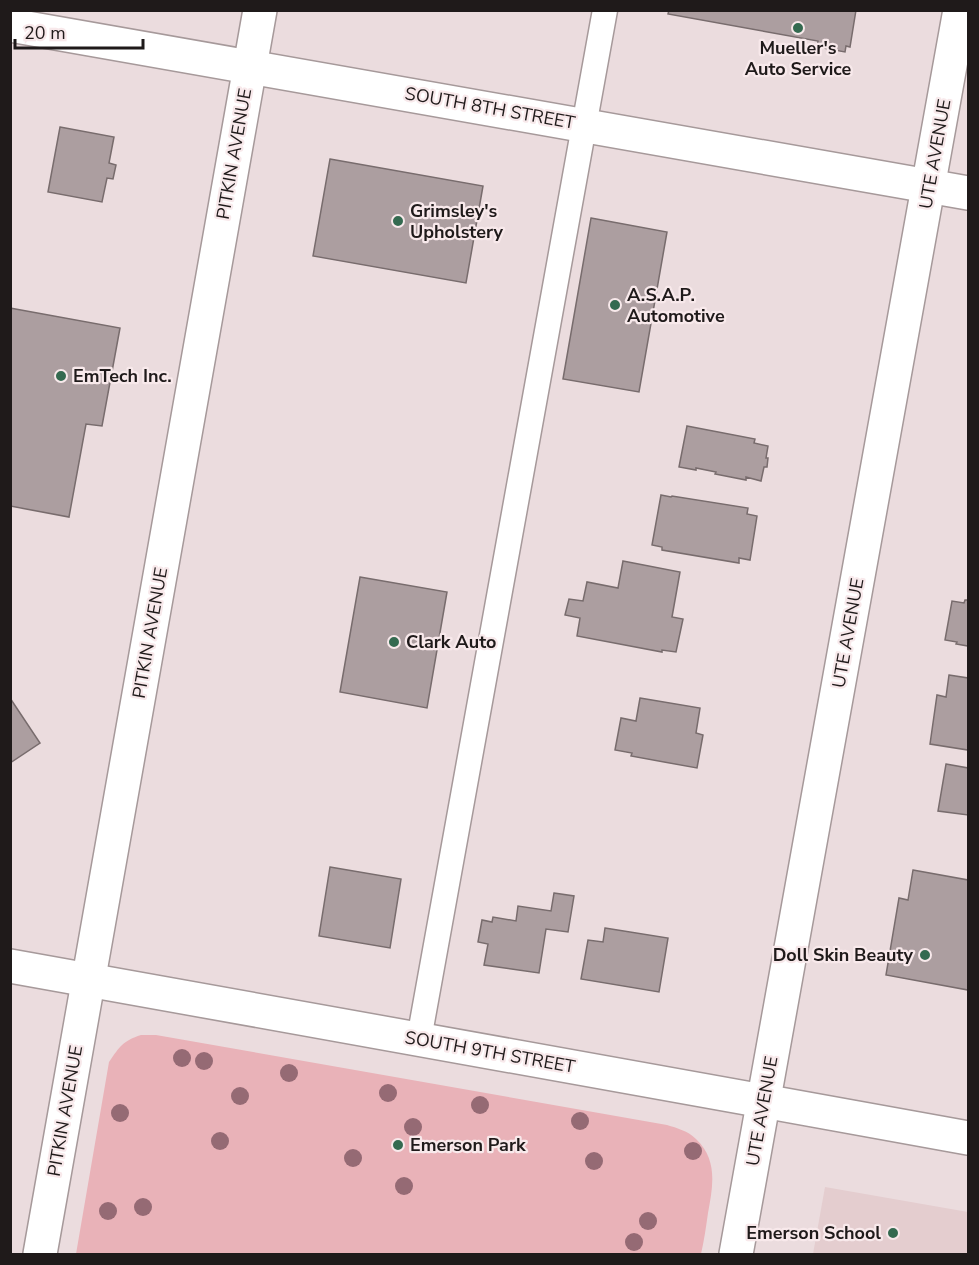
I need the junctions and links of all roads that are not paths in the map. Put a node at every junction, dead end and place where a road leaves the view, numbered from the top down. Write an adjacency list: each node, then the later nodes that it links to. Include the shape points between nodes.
1 (260, 10): 5 (main road, PITKIN AVENUE)
2 (605, 10): 6 (lane)
3 (960, 10): 7 (main road, UTE AVENUE)
4 (10, 25): 5 (main road, SOUTH 8TH STREET)
5 (250, 66): 6 (main road, SOUTH 8TH STREET); 10 (main road, PITKIN AVENUE)
6 (584, 125): 7 (main road, SOUTH 8TH STREET); 11 (lane)
7 (930, 186): 8 (main road, SOUTH 8TH STREET); 12 (main road, UTE AVENUE)
8 (969, 193)
9 (10, 966): 10 (main road, SOUTH 9TH STREET)
10 (89, 980): 11 (main road, SOUTH 9TH STREET); 14 (main road, PITKIN AVENUE)
11 (419, 1039): 12 (main road, SOUTH 9TH STREET)
12 (763, 1101): 13 (main road, SOUTH 9TH STREET); 15 (main road, UTE AVENUE)
13 (969, 1138)
14 (40, 1254)
15 (736, 1254)

